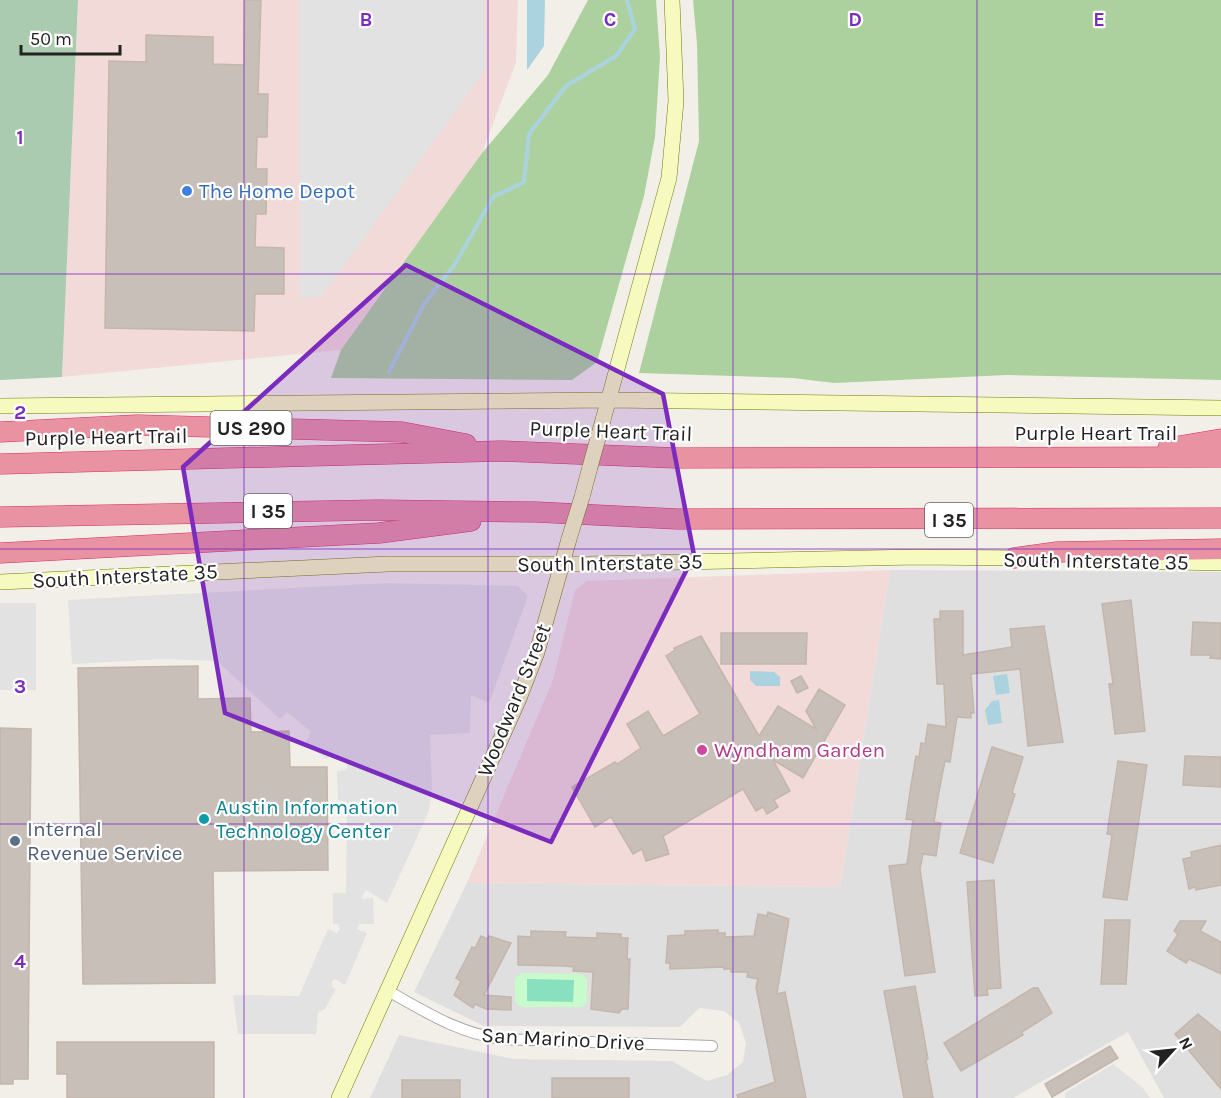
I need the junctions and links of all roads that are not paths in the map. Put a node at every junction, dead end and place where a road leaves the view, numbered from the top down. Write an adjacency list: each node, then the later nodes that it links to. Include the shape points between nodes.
1 (672, 0): 2 (main road, Woodward Street, via 676,101 669,178)
2 (608, 400): 3 (main road); 4 (main road); 18 (main road, Woodward Street, bridge)
3 (0, 406)
4 (1221, 408)
5 (0, 432): 7 (highway, US 290, via 137,425 402,432)
6 (1221, 439): 8 (highway)
7 (501, 451): 8 (highway, Purple Heart Trail, via 676,459); 10 (highway, Purple Heart Trail)
8 (1116, 457): 9 (highway, Purple Heart Trail)
9 (1221, 457)
10 (0, 464)
11 (536, 512): 12 (highway, I 35, via 378,510); 13 (highway, I 35, via 677,519); 15 (highway, via 379,533)
12 (0, 518)
13 (1221, 518)
14 (1221, 549): 16 (highway, via 1057,552)
15 (0, 553)
16 (1014, 558): 17 (main road, South Interstate 35); 18 (main road, South Interstate 35)
17 (1221, 563)
18 (562, 564): 19 (main road, South Interstate 35, via 388,564); 20 (main road, Woodward Street, via 537,652 518,701)
19 (0, 582)
20 (388, 991): 21 (street, San Marino Drive, via 460,1030 480,1036); 22 (main road, Woodward Street)
21 (712, 1046)
22 (339, 1098)

